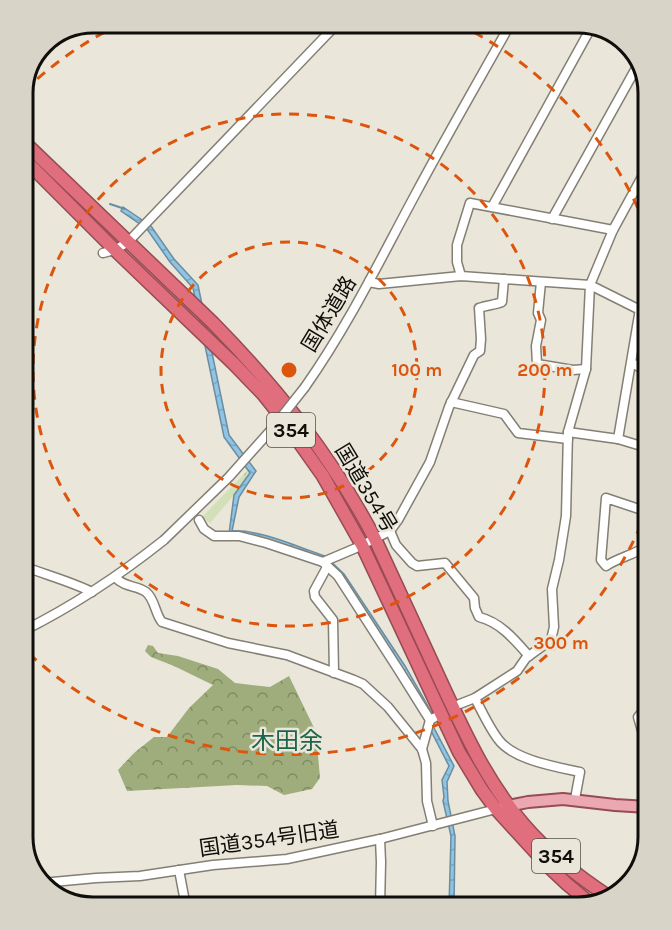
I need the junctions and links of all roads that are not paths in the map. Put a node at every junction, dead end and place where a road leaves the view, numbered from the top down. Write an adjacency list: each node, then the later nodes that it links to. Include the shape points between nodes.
1 (328, 33): 11 (street)
2 (505, 33): 15 (street, 国体道路)
3 (588, 34): 8 (street)
4 (634, 72): 9 (street)
5 (33, 151): 11 (highway, 国道354号 / 354)
6 (33, 169): 12 (highway, 国道354号 / 354)
7 (638, 184): 10 (street)
8 (492, 207): 9 (street); 13 (street, via 470,203 457,245)
9 (552, 219): 10 (street)
10 (613, 230): 17 (street)
11 (128, 242): 12 (street); 30 (highway, 国道354号 / 354, via 272,386 331,464)
12 (109, 251): 31 (highway, 国道354号 / 354, via 200,330 263,394 323,476)
13 (461, 276): 14 (street); 15 (street)
14 (504, 279): 16 (street); 23 (street, via 502,302 479,308 480,351 474,355)
15 (369, 282): 35 (street, 国体道路, bridge, via 324,359 271,430 164,540)
16 (541, 282): 17 (street); 22 (street, via 537,363)
17 (590, 285): 18 (street); 22 (street)
18 (638, 308)
19 (638, 337): 20 (street)
20 (632, 363): 21 (street); 25 (street)
21 (638, 366)
22 (586, 369): 24 (street)
23 (451, 402): 24 (street, via 504,414 518,433); 29 (street, via 430,462)
24 (568, 436): 25 (street); 38 (street, via 566,516 552,589 555,627 551,640)
25 (618, 439): 26 (street)
26 (638, 445)
27 (638, 509): 32 (street, via 606,498 601,560 606,566)
28 (199, 520): 33 (street, via 214,536 239,536)
29 (390, 531): 30 (street); 38 (street, via 396,545 417,566 445,563 474,598 479,617 501,628)
30 (375, 539): 31 (street); 41 (highway, 国道354号 / 354)
31 (362, 545): 33 (street); 42 (highway, 国道354号 / 354)
32 (638, 552)
33 (325, 564): 39 (street, via 314,591 333,620); 42 (street, via 338,576 398,669)
34 (33, 570): 36 (street)
35 (115, 577): 36 (street, 国体道路); 39 (street, via 120,583 146,592 162,622 228,643 287,655)
36 (92, 592): 37 (street, 国体道路)
37 (33, 626)
38 (529, 656): 40 (street, via 517,671)
39 (334, 673): 43 (street, via 372,692)
40 (475, 698): 41 (street); 44 (street, via 499,741 542,764 580,772)
41 (452, 707): 45 (highway, 国道354号 / 354)
42 (435, 717): 43 (street); 47 (highway, 国道354号 / 354)
43 (422, 749): 48 (street)
44 (575, 800): 45 (main road); 46 (main road)
45 (509, 806): 47 (main road); 52 (highway, 国道354号 / 354, via 557,857)
46 (638, 806)
47 (496, 809): 48 (street, 国道354号旧道); 53 (highway, 国道354号 / 354)
48 (433, 826): 49 (street, 国道354号旧道)
49 (380, 839): 50 (street, 国道354号旧道, via 287,858); 55 (street)
50 (179, 870): 51 (street, 国道354号旧道); 54 (street)
51 (54, 882)
52 (602, 892)
53 (582, 896)
54 (184, 897)
55 (381, 897)

